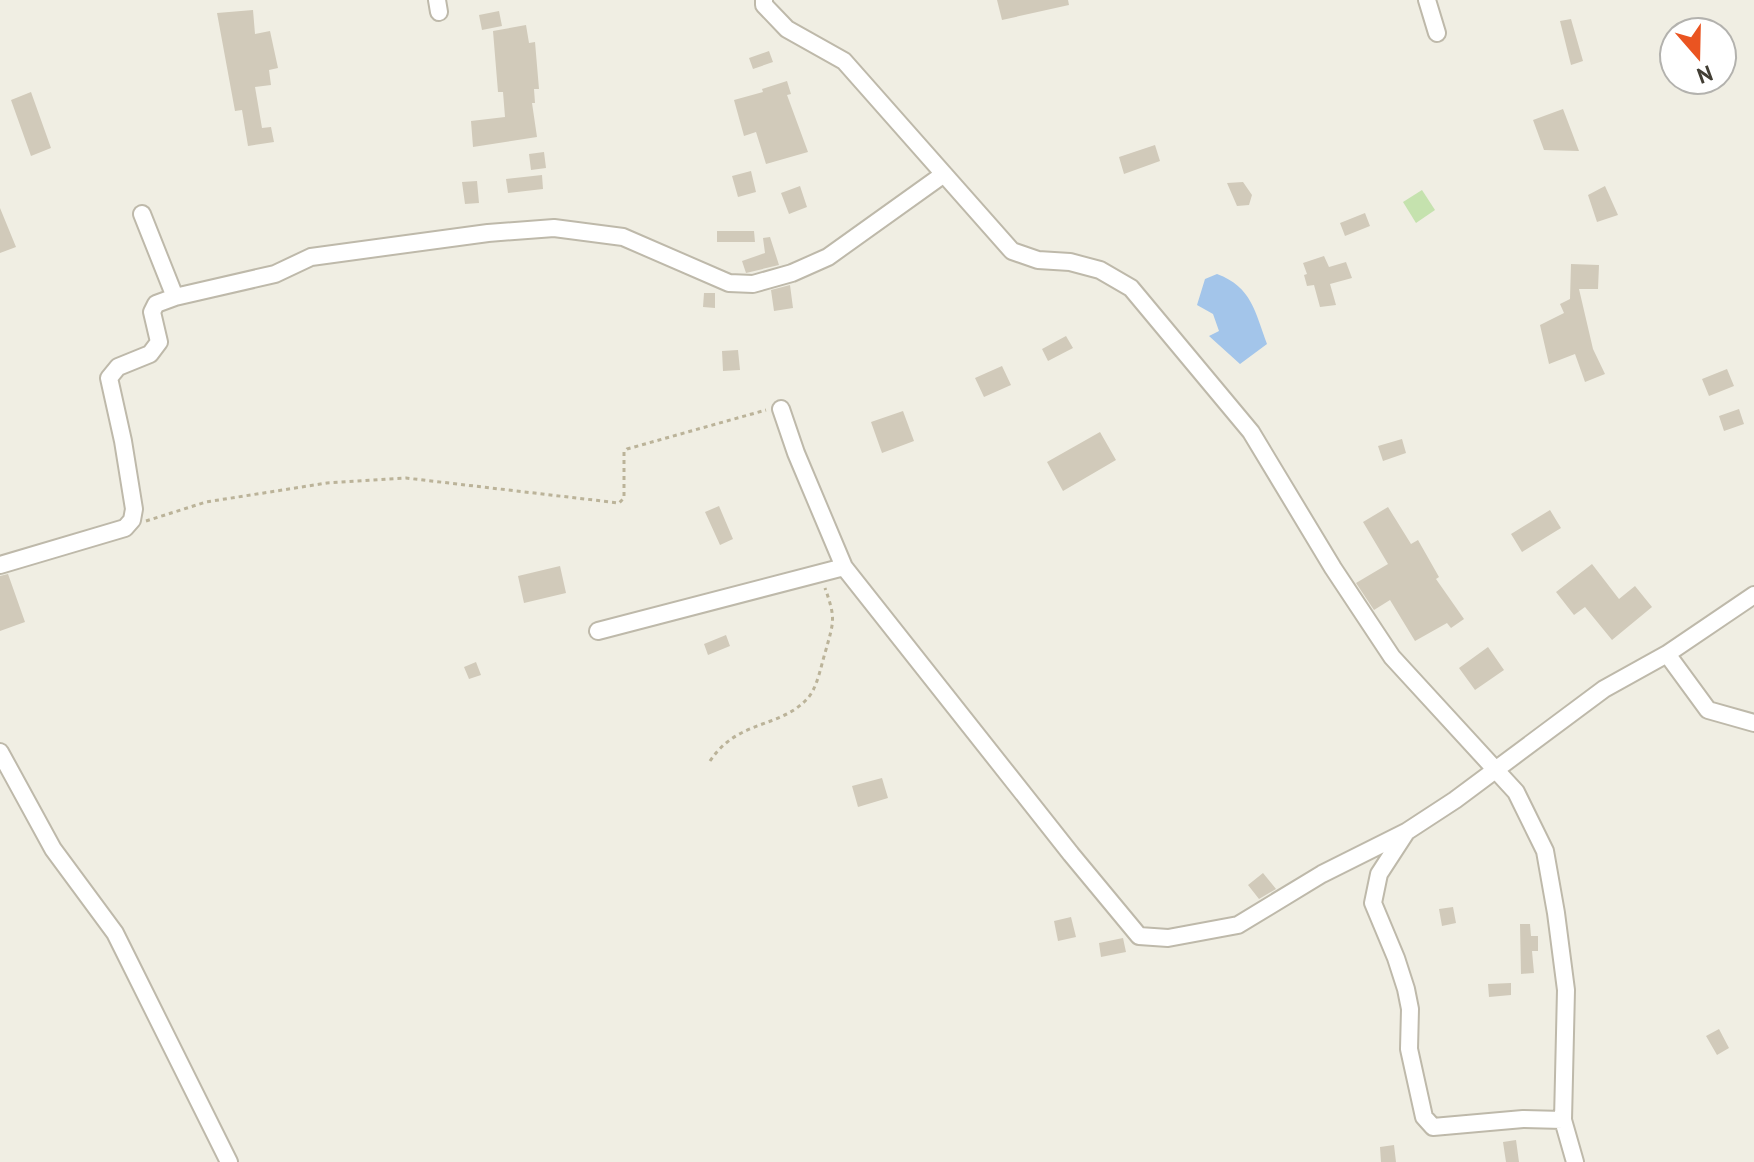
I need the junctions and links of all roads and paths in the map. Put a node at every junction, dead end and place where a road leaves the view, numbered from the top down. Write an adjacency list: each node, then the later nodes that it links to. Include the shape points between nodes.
1 (764, 0): 4 (street, via 787,29 844,61)
2 (1427, 0): 3 (street)
3 (1437, 33)
4 (944, 174): 6 (street, via 828,257 753,284 729,283 623,237 554,228 311,257 275,274); 18 (street, via 1012,251 1100,270 1131,288 1251,432 1392,657)
5 (142, 214): 6 (street)
6 (175, 297): 8 (street, via 156,304 152,312 159,342 150,354 118,367 109,378 134,509)
7 (781, 409): 8 (path, via 627,449 624,498 619,503 406,478 327,483 206,502); 10 (street)
8 (125, 528): 9 (street)
9 (0, 565)
10 (844, 567): 11 (street); 19 (street, via 1139,936 1168,938 1238,925)
11 (820, 573): 13 (street); 17 (path, via 835,615 808,698 737,734)
12 (1754, 595): 14 (street)
13 (598, 631)
14 (1667, 654): 15 (street, via 1708,710); 18 (street, via 1604,689)
15 (1754, 723)
16 (0, 752): 21 (street, via 53,849 115,933)
17 (710, 761)
18 (1494, 768): 19 (street); 20 (street, via 1516,792 1545,851 1566,990)
19 (1406, 832): 20 (street, via 1379,874 1373,903 1406,989 1409,1049 1424,1117 1433,1127)
20 (1563, 1120): 22 (street)
21 (229, 1162)
22 (1575, 1162)

